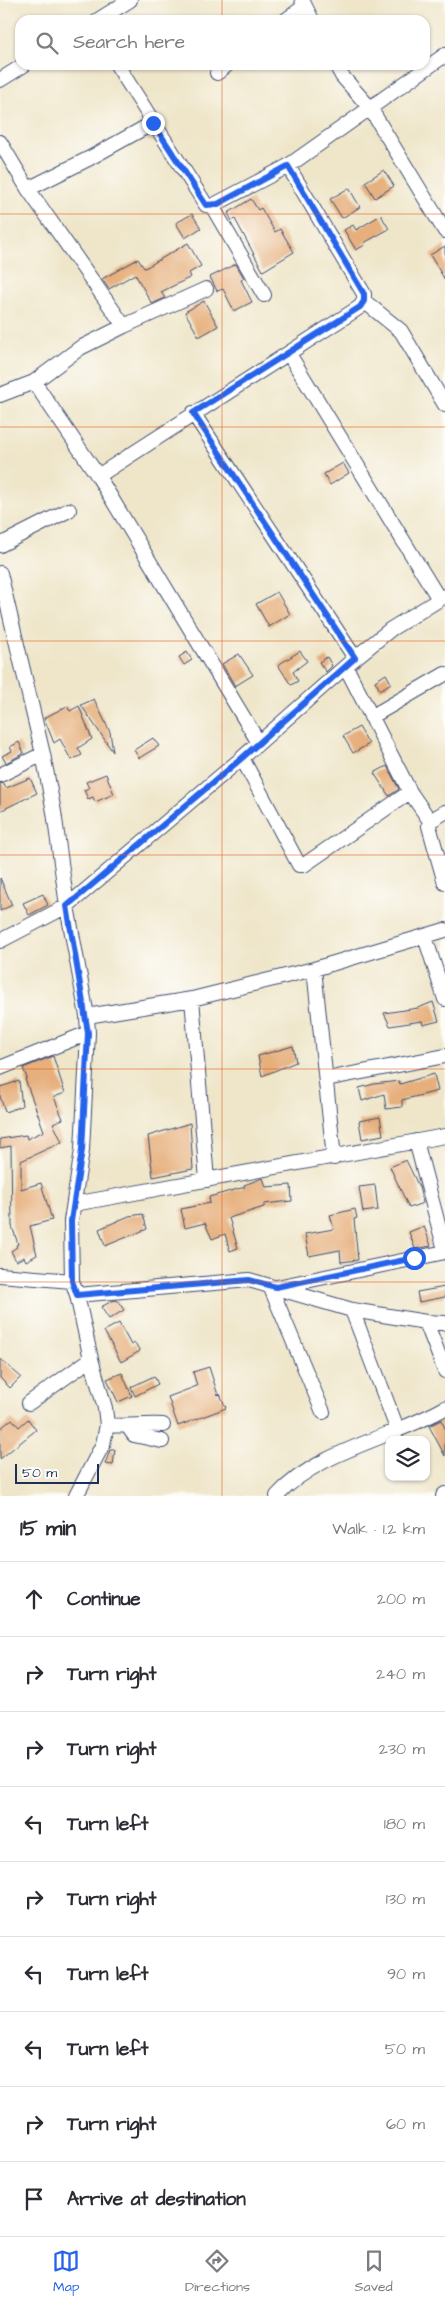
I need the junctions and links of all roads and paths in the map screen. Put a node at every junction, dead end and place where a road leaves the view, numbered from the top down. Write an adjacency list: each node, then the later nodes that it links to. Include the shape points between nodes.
1 (130, 0): 3 (street)
2 (303, 3): 4 (street); 5 (street)
3 (106, 15)
4 (291, 15)
5 (309, 15)
6 (445, 55): 7 (street)
7 (430, 66)
8 (16, 70): 12 (street)
9 (120, 70): 14 (street)
10 (339, 70): 13 (street)
11 (424, 70): 13 (street)
12 (0, 80)
13 (370, 108): 16 (street); 19 (street)
14 (153, 123): 17 (street); 18 (street, via 206,205)
15 (0, 142): 17 (street)
16 (288, 166): 18 (street); 22 (street, via 364,294)
17 (28, 189): 23 (street)
18 (212, 206): 21 (street)
19 (445, 231)
20 (206, 289): 23 (street)
21 (264, 296)
22 (364, 301): 24 (street, via 360,307); 27 (street, via 401,331)
23 (124, 326): 25 (street, via 80,348)
24 (289, 354): 28 (street); 33 (street)
25 (34, 382): 26 (street); 29 (street)
26 (0, 395)
27 (445, 404)
28 (193, 413): 29 (street); 34 (street)
29 (98, 476): 37 (street)
30 (69, 510): 31 (street)
31 (0, 545)
32 (0, 573): 38 (street)
33 (442, 598): 34 (street, via 391,629)
34 (351, 662): 36 (street); 37 (street)
35 (445, 674): 36 (street)
36 (371, 717): 41 (street)
37 (259, 743): 39 (street)
38 (43, 754): 40 (street); 45 (street)
39 (242, 758): 41 (street, via 299,865 304,865); 45 (street)
40 (0, 775)
41 (410, 792): 43 (street)
42 (445, 812): 43 (street)
43 (430, 821): 44 (street)
44 (445, 883)
45 (67, 906): 48 (street); 52 (street)
46 (445, 930): 47 (street)
47 (425, 937): 49 (street); 51 (street)
48 (0, 942)
49 (314, 969): 50 (street); 56 (street)
50 (192, 999): 52 (street); 60 (street)
51 (445, 999)
52 (87, 1016): 53 (street)
53 (88, 1033): 55 (street); 61 (street, via 82,1150)
54 (445, 1056): 56 (street)
55 (0, 1068)
56 (326, 1079): 59 (street)
57 (445, 1136): 58 (street)
58 (416, 1141): 59 (street); 62 (street)
59 (334, 1158): 60 (street, via 318,1158)
60 (207, 1180): 61 (street)
61 (74, 1204): 64 (street, via 70,1240)
62 (445, 1251): 65 (street)
63 (0, 1275): 64 (street)
64 (72, 1281): 66 (street)
65 (273, 1286): 66 (street, via 249,1280); 67 (street); 74 (street)
66 (77, 1295): 70 (street)
67 (352, 1310): 68 (street); 78 (street)
68 (426, 1322): 69 (street); 71 (street)
69 (445, 1323)
70 (91, 1359): 72 (street); 75 (street)
71 (445, 1371)
72 (29, 1403)
73 (445, 1408): 78 (street)
74 (323, 1412)
75 (107, 1425): 77 (street); 80 (street, via 103,1444)
76 (163, 1425): 77 (street, via 138,1424)
77 (129, 1428): 79 (street, via 134,1435)
78 (398, 1431): 81 (street, via 310,1468)
79 (162, 1441)
80 (76, 1496)
81 (277, 1496)

